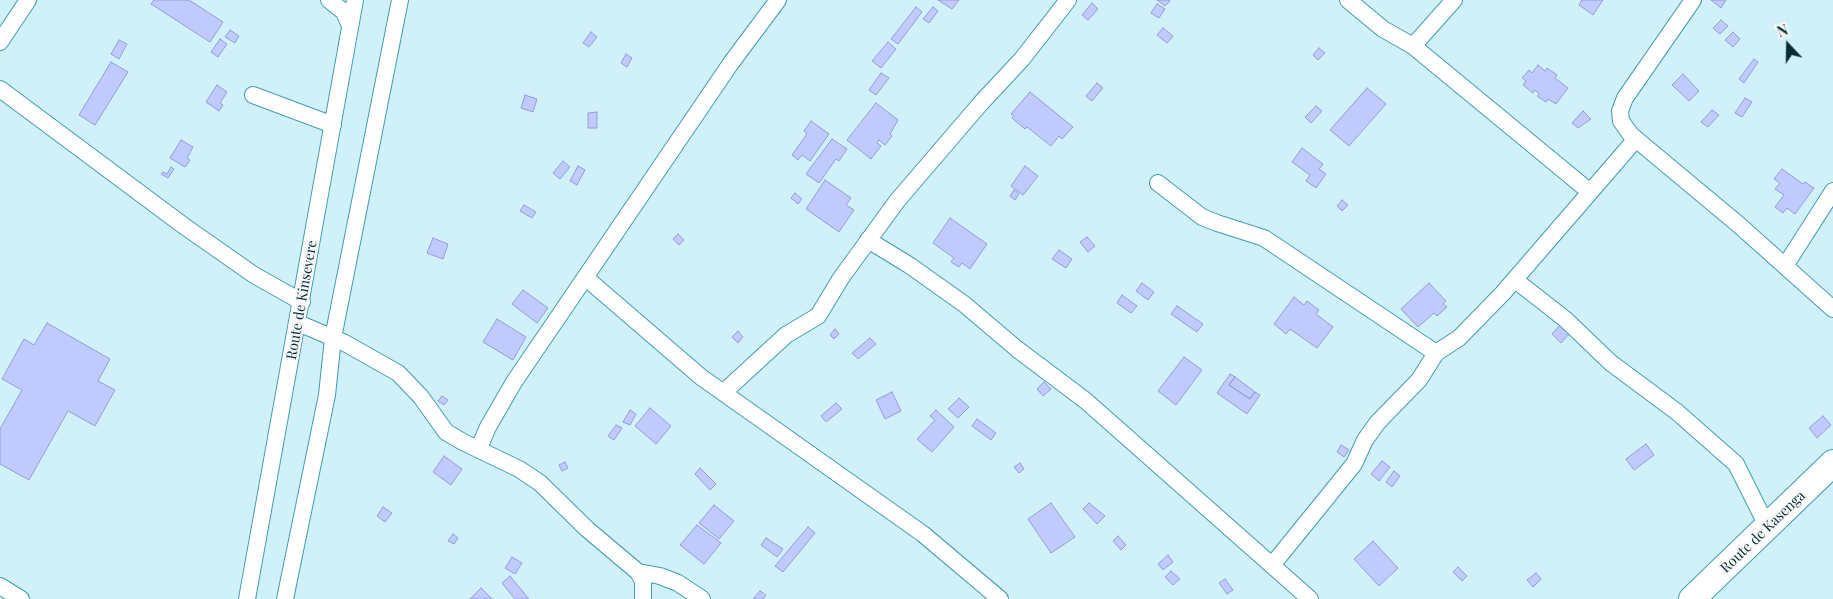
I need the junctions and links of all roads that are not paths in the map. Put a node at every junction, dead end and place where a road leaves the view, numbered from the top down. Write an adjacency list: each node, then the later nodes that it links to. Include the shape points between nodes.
1 (28, 0): 11 (street)
2 (329, 0): 10 (street, via 344,12)
3 (355, 0): 10 (street, Route de Kinsevere)
4 (400, 0): 27 (street)
5 (778, 0): 22 (street)
6 (1068, 0): 20 (street, via 1022,59 897,200)
7 (1348, 0): 12 (street, via 1383,29)
8 (1454, 0): 12 (street)
9 (1693, 0): 16 (street, via 1621,106 1621,121)
10 (350, 26): 15 (street, Route de Kinsevere)
11 (0, 42)
12 (1413, 46): 18 (street)
13 (0, 89): 24 (street, via 184,226 254,275)
14 (253, 95): 15 (street)
15 (333, 125): 24 (street, Route de Kinsevere)
16 (1636, 139): 18 (street); 21 (street)
17 (1158, 183): 28 (street, via 1202,217 1264,238)
18 (1590, 192): 23 (street)
19 (1833, 192): 21 (street)
20 (868, 240): 29 (street, via 818,316 786,335); 33 (street, via 964,304 1086,401)
21 (1785, 266): 25 (street)
22 (586, 278): 29 (street, via 701,377); 30 (street, via 514,382)
23 (1515, 280): 28 (street, via 1459,338); 32 (street, via 1736,464)
24 (302, 302): 26 (street, Route de Kinsevere)
25 (1833, 309)
26 (298, 323): 27 (street); 37 (street, Route de Kinsevere)
27 (333, 338): 30 (street, via 398,373 421,397 446,432); 38 (street, via 327,395)
28 (1436, 353): 33 (street, via 1419,380 1378,422 1354,464)
29 (724, 392): 41 (street, via 923,534)
30 (479, 448): 34 (street, via 540,483)
31 (1833, 464): 32 (highway, Route de Kasenga)
32 (1768, 528): 43 (highway, Route de Kasenga)
33 (1273, 564): 42 (street)
34 (638, 572): 39 (street, via 643,581); 40 (street, via 660,576)
35 (0, 586): 36 (street)
36 (21, 599)
37 (248, 599)
38 (285, 599)
39 (643, 599)
40 (702, 599)
41 (1000, 599)
42 (1310, 599)
43 (1692, 599)

